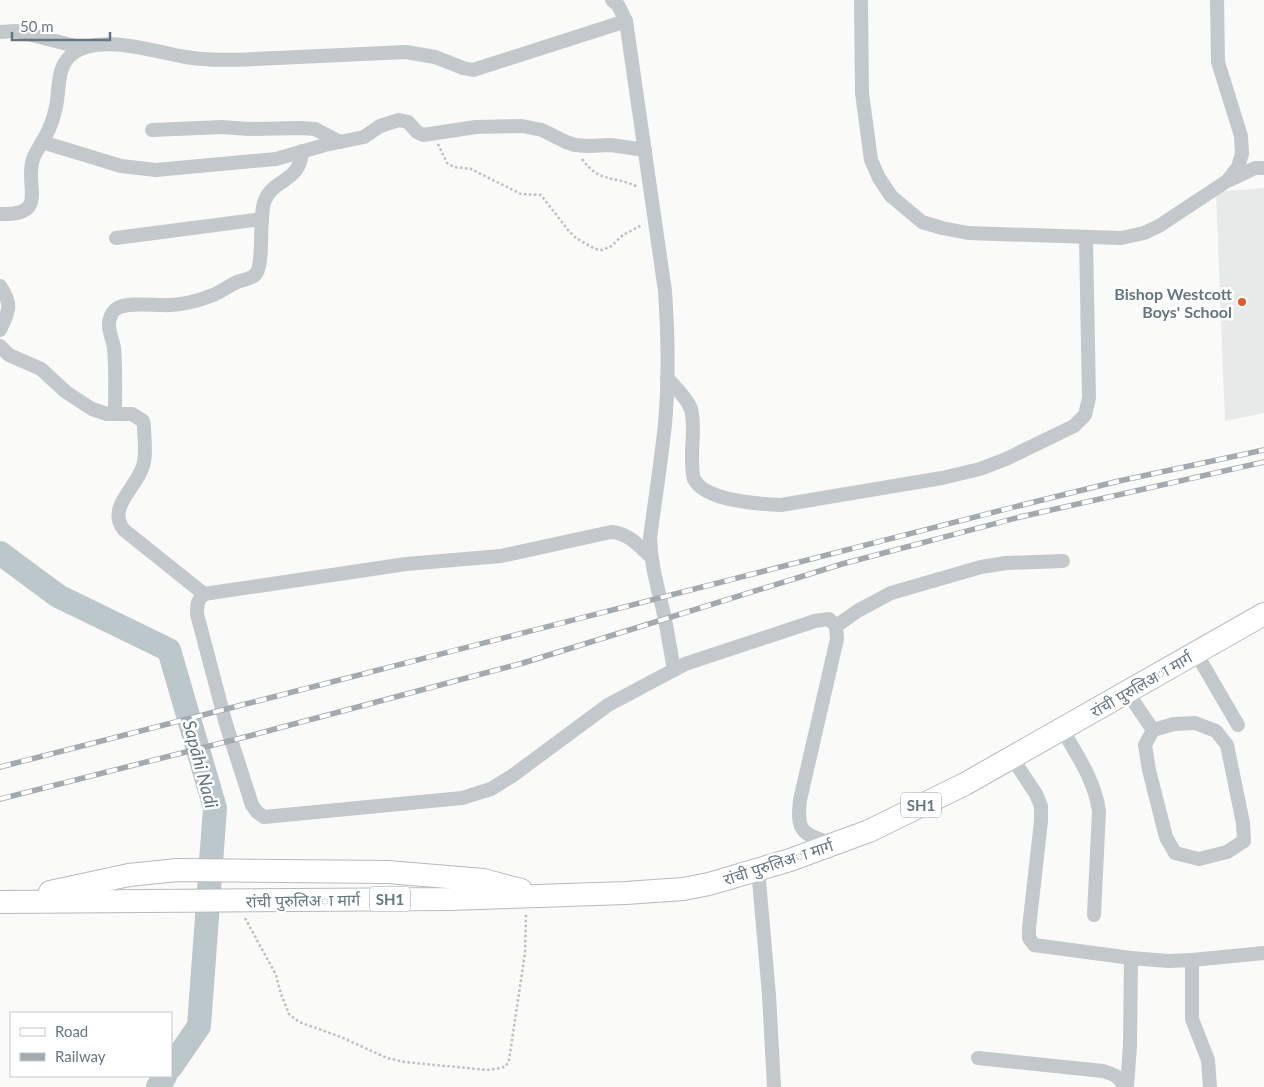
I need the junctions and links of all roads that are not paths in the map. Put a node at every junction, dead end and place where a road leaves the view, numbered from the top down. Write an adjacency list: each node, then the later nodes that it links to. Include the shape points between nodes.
1 (612, 0): 4 (street)
2 (861, 0): 17 (street, via 862,93 871,160 891,196 922,222 942,228 968,233)
3 (1217, 0): 13 (street, via 1218,62 1241,136 1242,154)
4 (626, 22): 6 (street, via 473,70 435,57 406,52 219,60 125,45); 10 (street)
5 (0, 32): 6 (street, via 16,31)
6 (82, 48): 8 (street, via 63,64 56,109)
7 (152, 130): 9 (street, via 301,128 315,129)
8 (42, 142): 11 (street, via 121,166 156,170 269,161); 14 (street, via 33,158 34,191 28,208)
9 (340, 142): 10 (street, via 364,138 380,126 399,120 408,122 423,135 476,127 522,126 542,130 574,145 610,145); 11 (street)
10 (645, 150): 21 (street, via 665,291)
11 (302, 151): 15 (street, via 302,162 297,170 268,194)
12 (1264, 168): 13 (street, via 1255,168)
13 (1228, 181): 17 (street, via 1144,233 1120,238)
14 (0, 214)
15 (262, 219): 16 (street); 22 (street, via 255,275 194,301 116,308 109,323 114,347)
16 (116, 238)
17 (1086, 238): 21 (street, via 1089,398 1085,415 1074,426 980,469 781,505 724,498 706,491 694,479 690,408)
18 (0, 286): 19 (street, via 9,309)
19 (0, 330)
20 (0, 346): 22 (street, via 10,355 41,369 66,392 92,409)
21 (667, 378): 23 (street)
22 (115, 413): 25 (street, via 139,417 144,426 143,467 117,513 120,525)
23 (650, 556): 25 (street, via 628,536 611,532 501,556 406,564); 29 (street)
24 (1063, 561): 27 (street, via 1000,564 891,593)
25 (204, 594): 29 (street, via 197,604 197,614 226,724 252,805 264,817 477,795 512,776 608,706)
26 (1264, 614): 28 (main road, रांची पुरुलिअा मार्ग / SH1)
27 (836, 626): 29 (street, via 829,620 815,621); 35 (street, via 837,639 798,817 802,830 808,835)
28 (1196, 653): 30 (main road, रांची पुरुलिअा मार्ग / SH1); 31 (street)
29 (674, 670)
30 (1127, 692): 32 (main road, रांची पुरुलिअा मार्ग / SH1); 33 (street)
31 (1238, 725)
32 (1062, 729): 34 (main road, रांची पुरुलिअा मार्ग / SH1); 39 (street, via 1097,796)
33 (1153, 730): 33 (street, via 1195,723 1216,731 1227,745 1244,841 1227,852 1199,859 1175,852 1166,837 1149,770 1145,745)
34 (1012, 758): 35 (main road, रांची पुरुलिअा मार्ग / SH1, via 869,831); 41 (street, via 1041,806 1029,938 1034,945 1046,948)
35 (834, 844): 36 (main road, रांची पुरुलिअा मार्ग / SH1)
36 (758, 869): 37 (main road, रांची पुरुलिअा मार्ग / SH1, via 683,889); 44 (street)
37 (535, 896): 38 (main road, रांची पुरुलिअा मार्ग / SH1); 38 (main road, SH1, via 483,880 388,872 177,870 129,875)
38 (2, 902)
39 (1094, 914)
40 (1264, 953): 42 (street)
41 (1131, 958): 42 (street); 45 (street)
42 (1192, 960): 46 (street, via 1192,1019 1208,1060)
43 (978, 1058): 45 (street, via 1103,1071 1114,1074)
44 (774, 1087)
45 (1126, 1087)
46 (1210, 1087)

